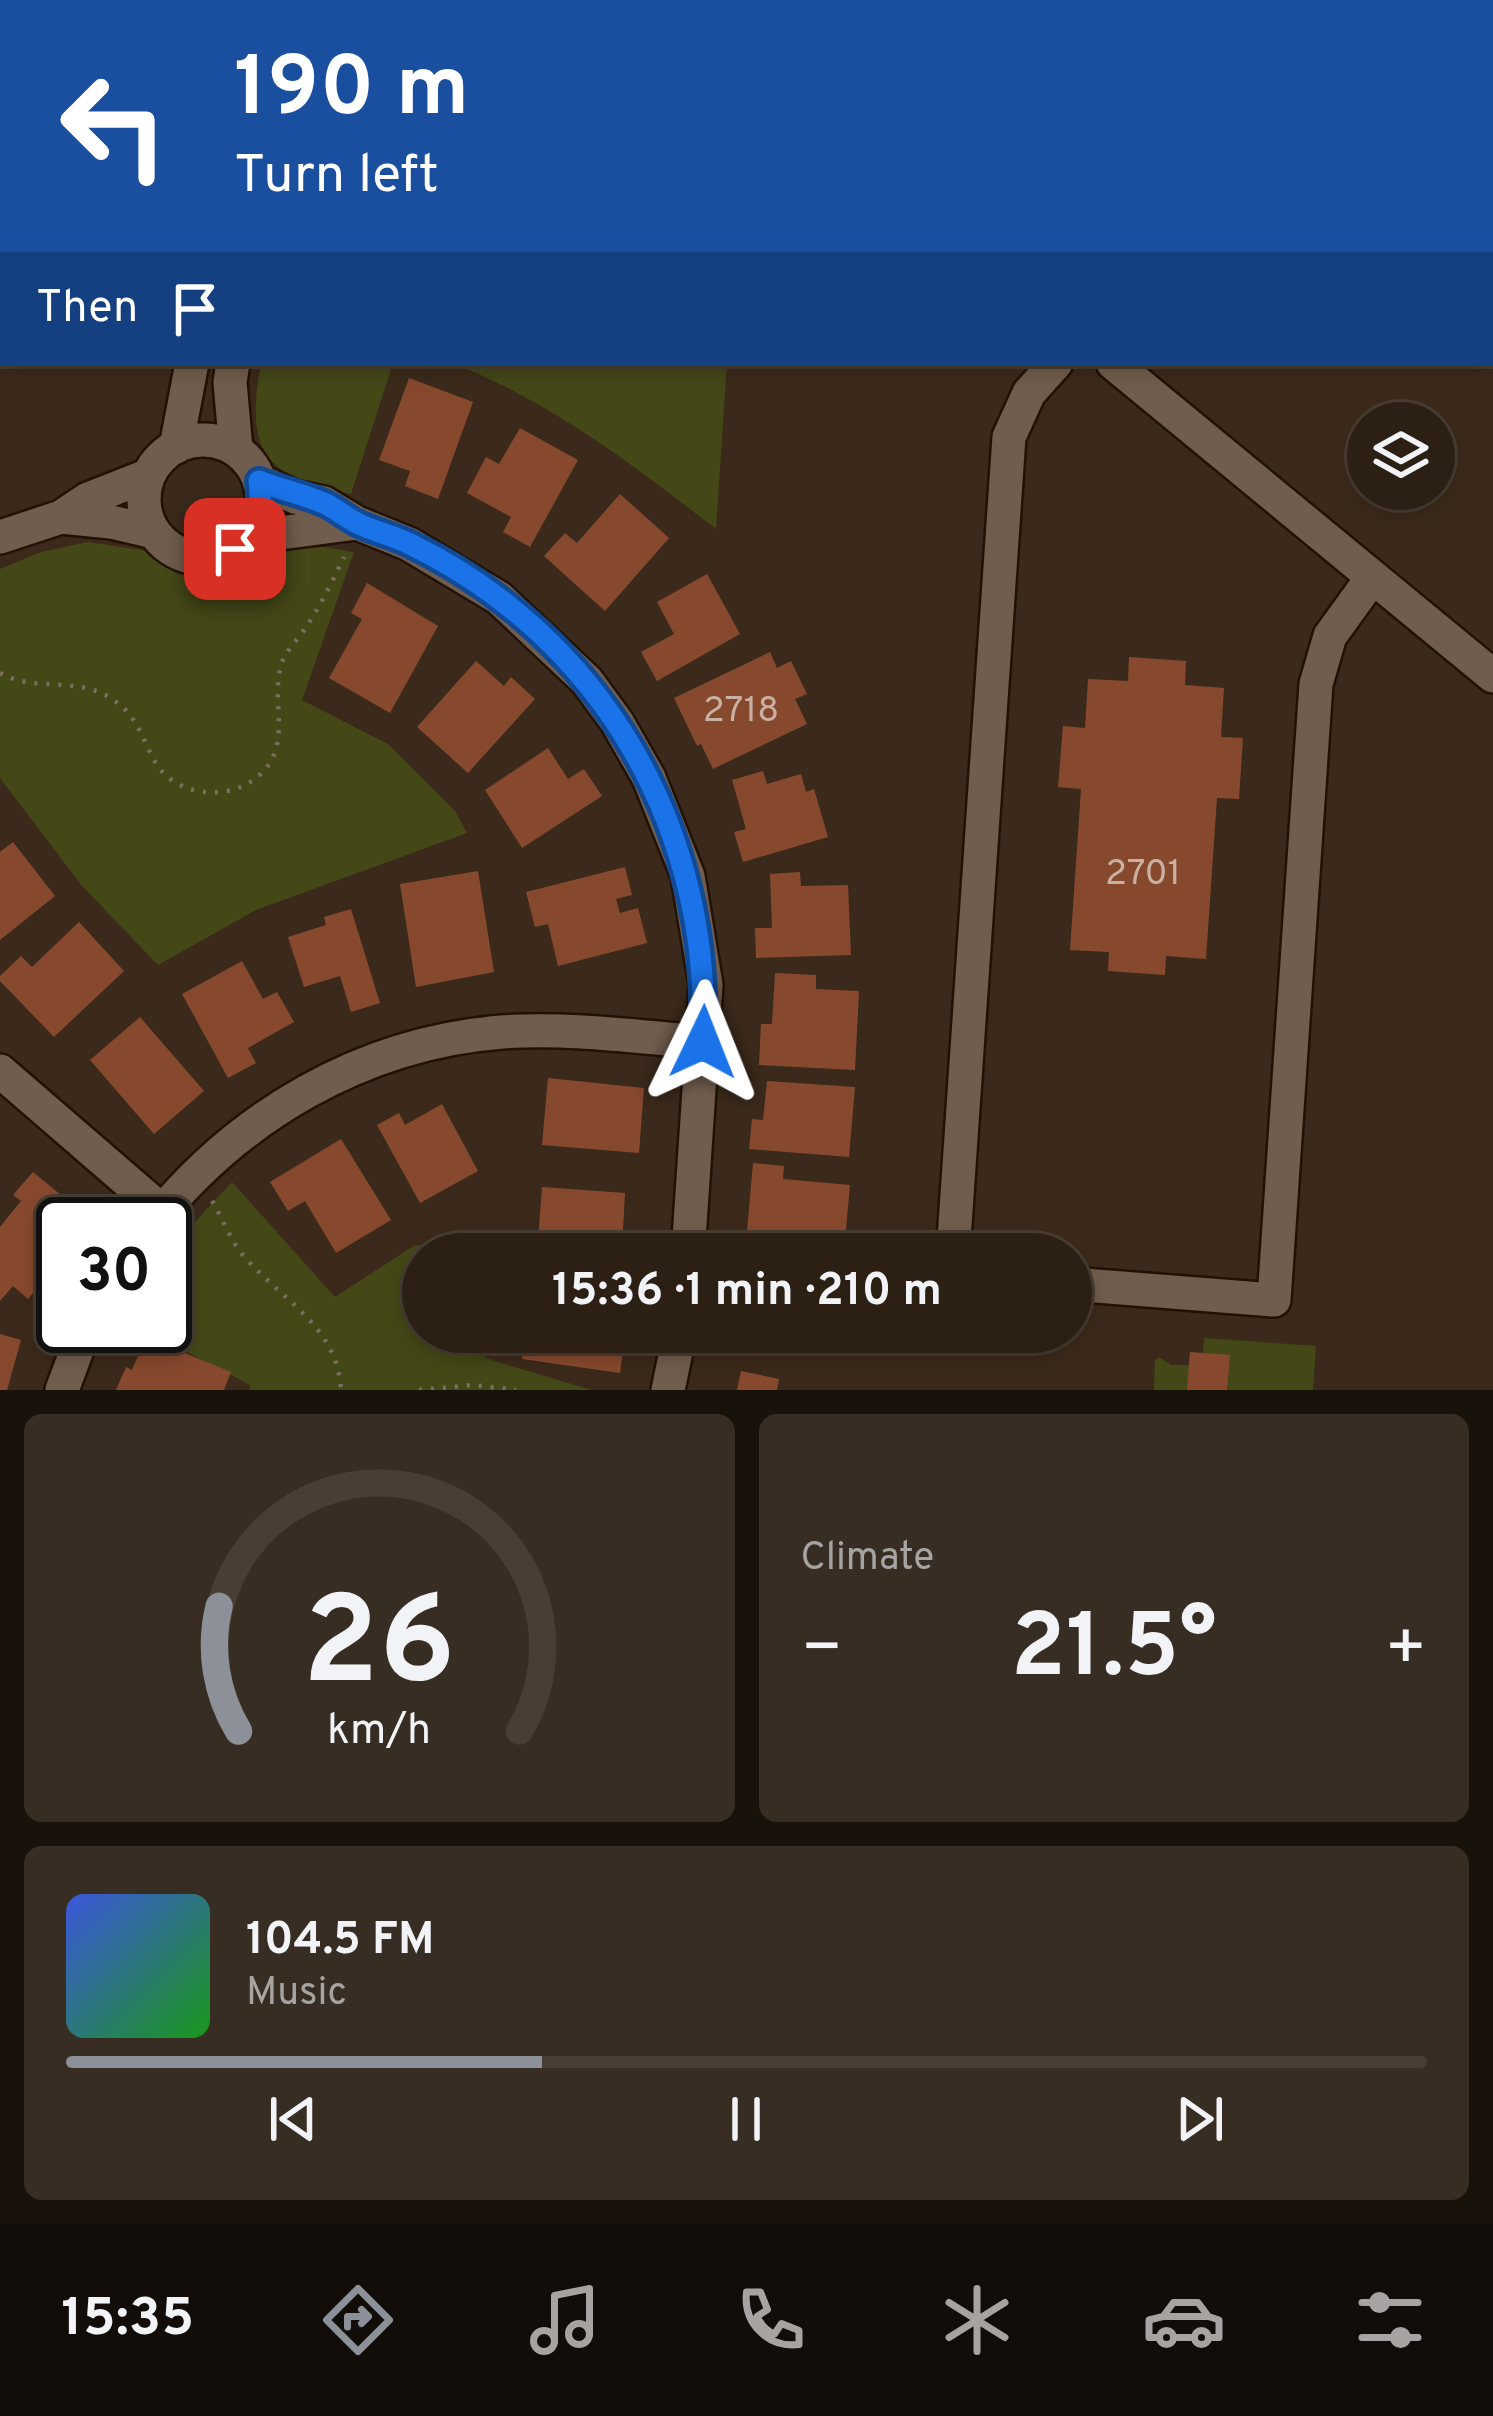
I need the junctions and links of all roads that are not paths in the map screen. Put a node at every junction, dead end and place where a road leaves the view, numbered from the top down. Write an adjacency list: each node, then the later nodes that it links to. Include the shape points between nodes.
1 (191, 366): 5 (street)
2 (233, 366): 6 (street)
3 (1053, 366): 21 (street, via 1029,393 1009,437)
4 (1117, 366): 14 (street)
5 (176, 447): 6 (street, via 207,440); 7 (street)
6 (236, 450): 8 (street)
7 (149, 475): 9 (street); 11 (street, via 144,494)
8 (259, 481): 10 (street); 13 (street, via 262,500)
9 (61, 517): 11 (street); 12 (street)
10 (357, 523): 13 (street); 16 (street, via 410,544 499,598 587,681 617,722 650,778 688,876 706,985)
11 (154, 532): 13 (street, via 166,546 200,558)
12 (0, 537)
13 (249, 537)
14 (1372, 578): 15 (street); 22 (street, via 1330,636 1316,684 1274,1300)
15 (1493, 676)
16 (703, 1042): 19 (street, via 505,1032 415,1048 300,1095 230,1140); 20 (street)
17 (0, 1071): 18 (street)
18 (135, 1197)
19 (174, 1197)
20 (689, 1233)
21 (954, 1233)
22 (1092, 1286)
23 (76, 1353): 25 (street)
24 (676, 1353): 26 (street)
25 (62, 1390)
26 (668, 1390)

